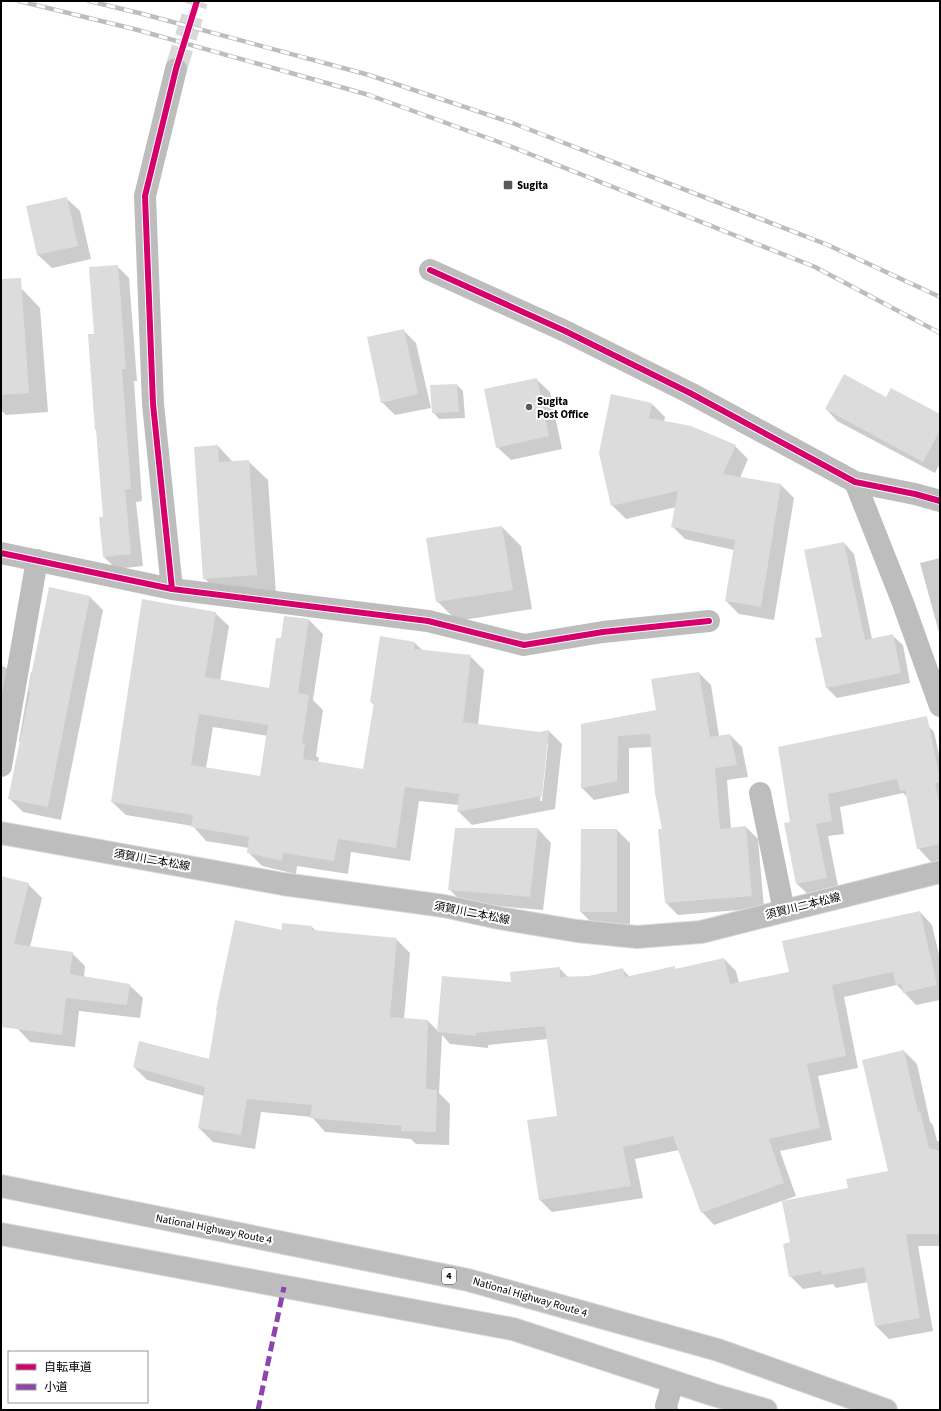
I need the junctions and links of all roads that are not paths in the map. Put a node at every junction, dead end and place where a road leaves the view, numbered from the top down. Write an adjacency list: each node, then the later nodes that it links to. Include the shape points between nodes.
1 (176, 69): 7 (main road, via 145,196 153,404)
2 (430, 270): 3 (main road, via 565,331 690,393)
3 (856, 482): 4 (main road); 9 (main road)
4 (940, 501)
5 (1, 553): 6 (main road)
6 (37, 560): 7 (main road); 10 (main road)
7 (172, 589): 8 (main road, via 428,621 524,645 603,632)
8 (709, 621)
9 (940, 706)
10 (1, 766)
11 (760, 793): 14 (main road)
12 (1, 833): 14 (main road, 須賀川二本松線, via 283,884 444,906 592,933 637,937 701,932)
13 (940, 872): 14 (main road, 須賀川二本松線)
14 (784, 911)
15 (1, 1186): 20 (main road, National Highway Route 4 / 4, via 468,1280 718,1350)
16 (1, 1234): 17 (main road, via 513,1329)
17 (673, 1382): 18 (main road); 19 (main road)
18 (667, 1410)
19 (766, 1410)
20 (886, 1410)

